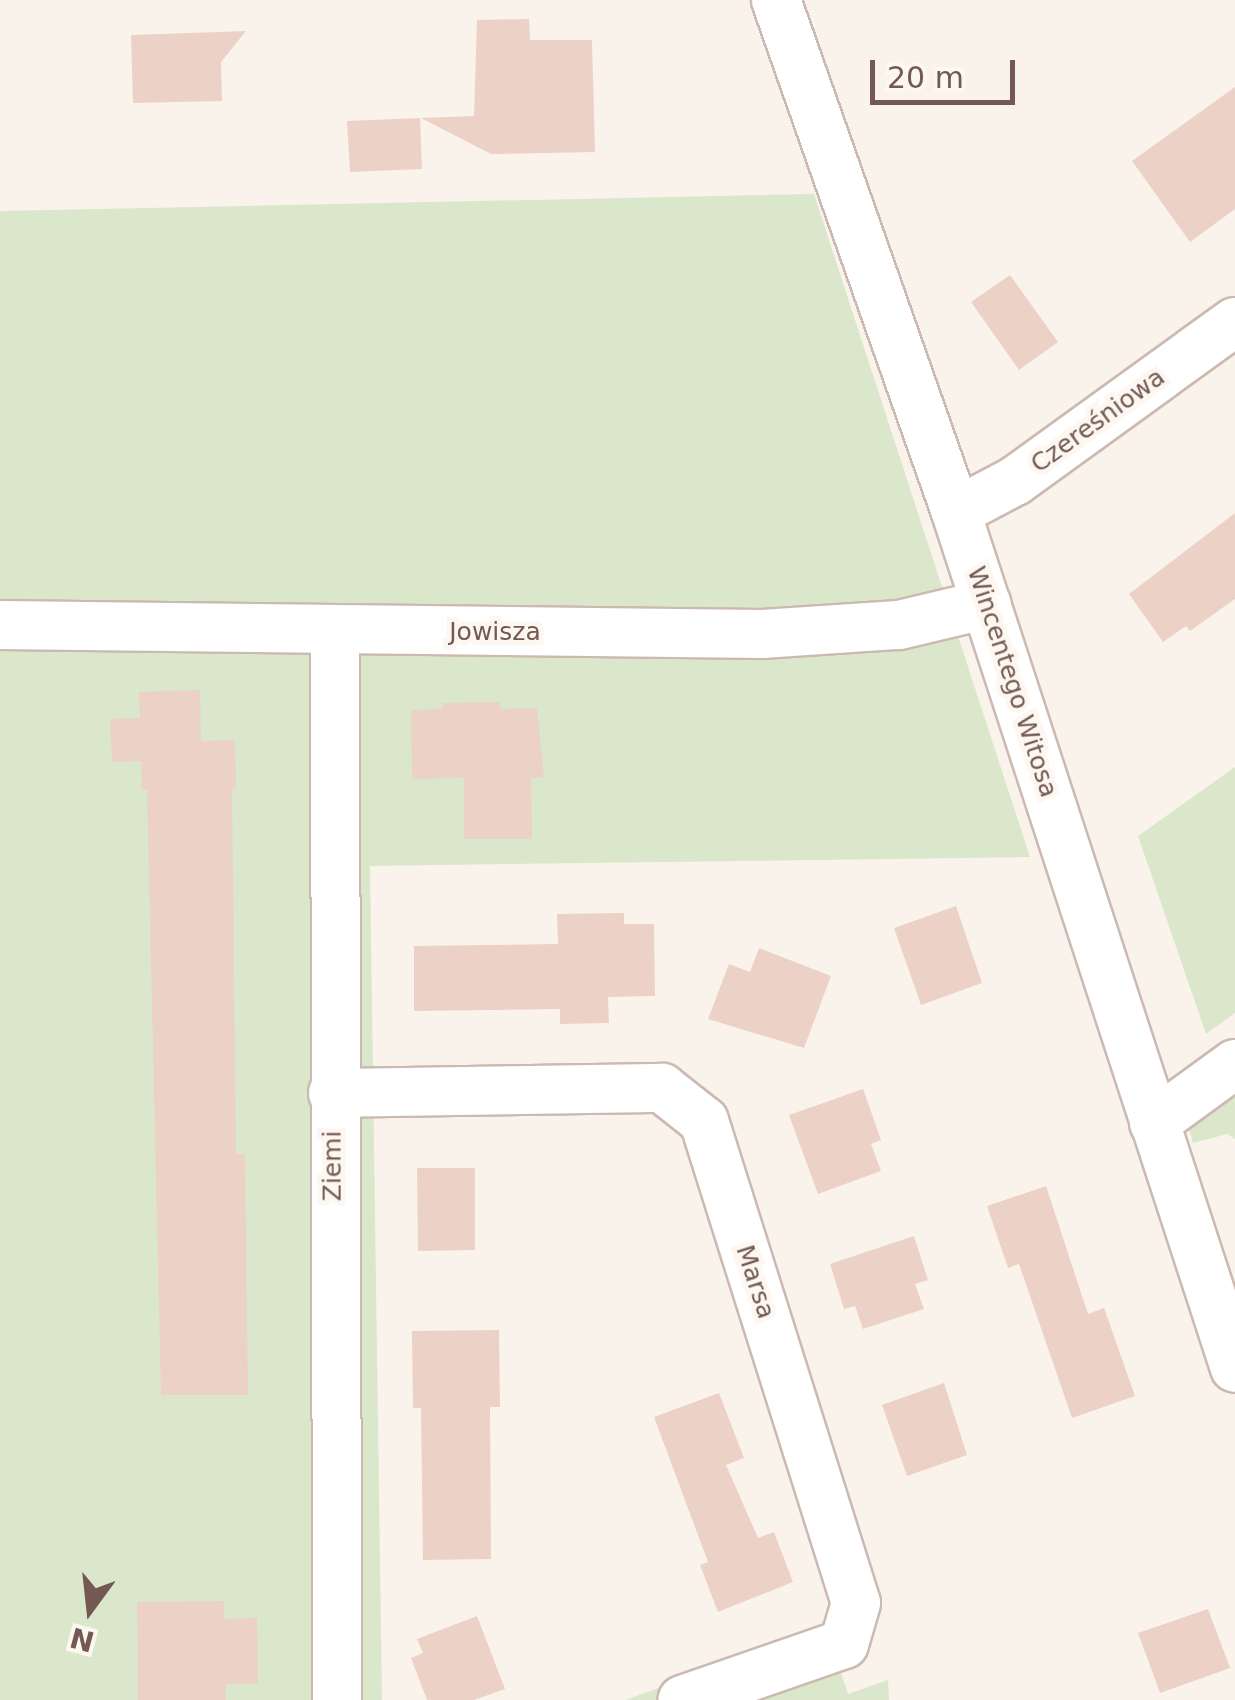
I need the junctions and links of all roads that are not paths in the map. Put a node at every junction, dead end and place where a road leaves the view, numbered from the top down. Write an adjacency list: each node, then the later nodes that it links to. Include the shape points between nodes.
1 (776, 0): 3 (street, Wincentego Witosa)
2 (1235, 322): 3 (street, Czereśniowa, via 1015,481)
3 (956, 512): 4 (street, Wincentego Witosa)
4 (987, 604): 6 (street, Jowisza, via 900,626 762,634); 9 (street, Wincentego Witosa)
5 (0, 625): 6 (street, Jowisza)
6 (335, 631): 8 (street, Ziemi)
7 (1235, 1064): 9 (street)
8 (333, 1093): 11 (street, Ziemi); 12 (street, Marsa, via 662,1088 704,1120 856,1603 844,1644)
9 (1154, 1123): 10 (street, Wincentego Witosa)
10 (1235, 1368)
11 (337, 1700)
12 (682, 1700)

